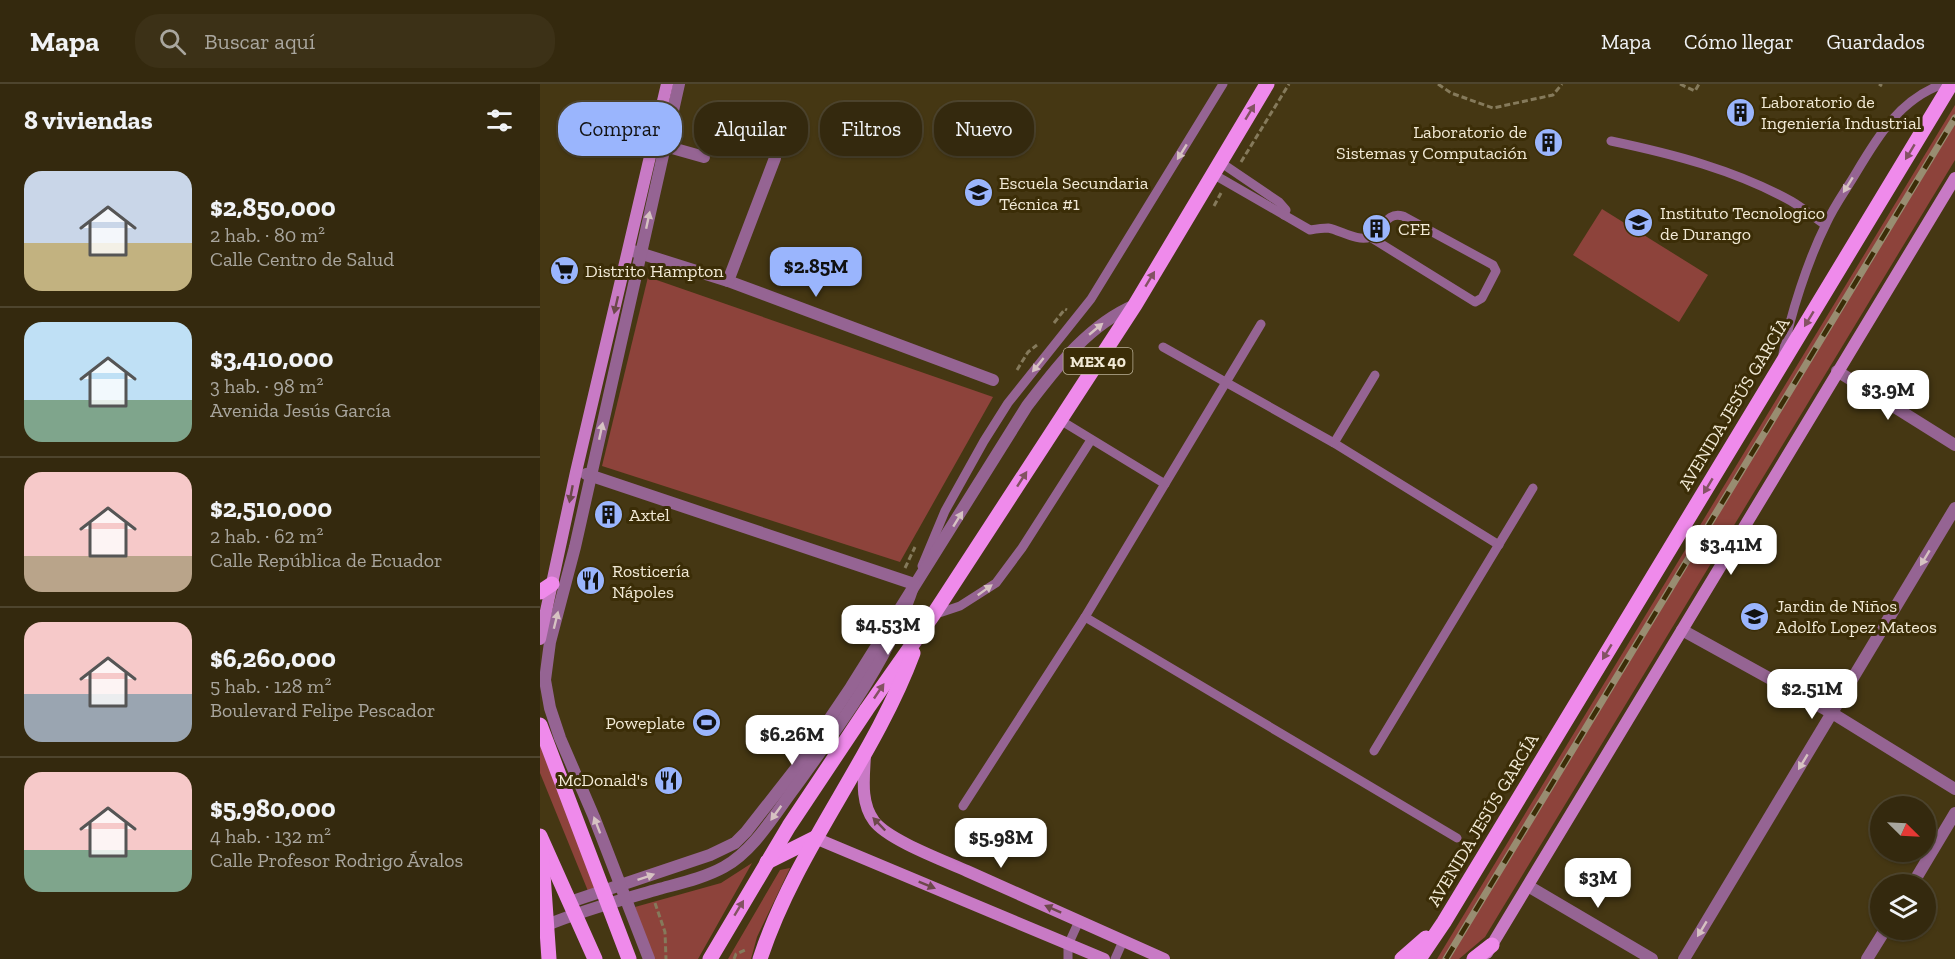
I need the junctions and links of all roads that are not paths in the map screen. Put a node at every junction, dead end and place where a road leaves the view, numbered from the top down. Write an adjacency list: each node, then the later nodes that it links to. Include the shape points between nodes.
1 (667, 84): 17 (street)
2 (679, 84): 7 (street)
3 (1224, 84): 37 (lane, one-way to 37, via 1091,299 1015,394 984,441 945,511)
4 (1267, 84): 13 (main road, MEX 40, one-way to 4)
5 (1944, 84): 15 (lane, one-way to 15, via 1911,102 1880,133)
6 (1951, 84): 22 (main road, AVENIDA JESÚS GARCÍA, one-way to 22)
7 (675, 102)
8 (1611, 141): 15 (lane, via 1703,163 1792,202)
9 (682, 151): 11 (street)
10 (662, 156): 17 (street, one-way to 10)
11 (704, 158)
12 (775, 158): 18 (street)
13 (1217, 168): 16 (lane, via 1310,230 1328,228); 19 (main road, MEX 40, one-way to 13)
14 (1955, 178): 23 (street)
15 (1825, 225): 22 (lane, via 1792,316)
16 (1370, 237): 16 (lane, via 1396,214 1493,265 1496,271 1482,298 1475,302)
17 (635, 252): 18 (street); 31 (street, one-way to 31); 32 (street, one-way to 17)
18 (728, 281): 25 (street)
19 (1135, 304): 27 (main road, MEX 40); 37 (street, one-way to 19, via 1006,438 1051,375 1087,336)
20 (1261, 324): 26 (lane)
21 (1163, 347): 26 (lane)
22 (1782, 364): 62 (main road, AVENIDA JESÚS GARCÍA, one-way to 62)
23 (1837, 371): 30 (street); 41 (street)
24 (1375, 375): 29 (lane)
25 (993, 380)
26 (1226, 383): 29 (lane); 33 (lane)
27 (1060, 420): 28 (lane); 39 (main road, MEX 40, one-way to 27)
28 (1091, 440): 33 (lane); 39 (lane, one-way to 28, via 960,606 996,583)
29 (1334, 444): 36 (lane)
30 (1955, 445)
31 (576, 472): 32 (street); 38 (street, one-way to 38)
32 (591, 476): 37 (street); 56 (street, one-way to 32, via 560,738 546,692 550,642)
33 (1165, 484): 40 (lane)
34 (1533, 488): 36 (lane)
35 (1955, 508): 44 (street, one-way to 44)
36 (1499, 545): 46 (lane)
37 (914, 584): 56 (street, one-way to 37, via 710,855 735,843 746,832 810,748); 59 (street, one-way to 59, via 902,620 867,681 821,751 748,848 713,873)
38 (546, 588): 43 (street)
39 (933, 615): 42 (main road, MEX 40)
40 (1085, 617): 49 (lane); 53 (lane)
41 (1682, 630): 44 (street); 57 (street)
42 (921, 633): 47 (main road, MEX 40, via 897,694); 54 (main road, one-way to 42)
43 (540, 639)
44 (1832, 713): 48 (street); 83 (street, one-way to 83)
45 (540, 725): 58 (main road)
46 (1374, 750)
47 (866, 755): 52 (main road, MEX 40); 61 (street, one-way to 47, via 890,834 875,822 866,804)
48 (1955, 789)
49 (963, 806)
50 (1955, 813): 55 (street)
51 (540, 836): 60 (main road); 63 (main road)
52 (815, 838): 54 (main road); 66 (street, one-way to 66); 73 (main road, MEX 40, via 781,902)
53 (1457, 838)
54 (767, 862): 72 (main road, one-way to 54)
55 (1919, 874)
56 (620, 885): 58 (street); 59 (street)
57 (1528, 886): 67 (street); 82 (street)
58 (605, 898): 59 (street); 60 (street); 70 (main road)
59 (626, 900): 71 (street)
60 (573, 907): 63 (street); 69 (main road)
61 (1079, 921): 65 (street); 66 (lane)
62 (1444, 922): 78 (main road); 79 (main road, AVENIDA JESÚS GARCÍA)
63 (547, 925): 68 (main road)
64 (1879, 940): 84 (street)
65 (1123, 941): 76 (lane); 77 (street)
66 (1068, 945): 74 (lane); 75 (street)
67 (1492, 945): 80 (main road); 81 (street)
68 (549, 959)
69 (595, 959)
70 (629, 959)
71 (649, 959)
72 (710, 959)
73 (759, 959)
74 (1068, 959)
75 (1104, 959)
76 (1115, 959)
77 (1164, 959)
78 (1402, 959)
79 (1419, 959)
80 (1474, 959)
81 (1483, 959)
82 (1652, 959)
83 (1684, 959)
84 (1867, 959)

